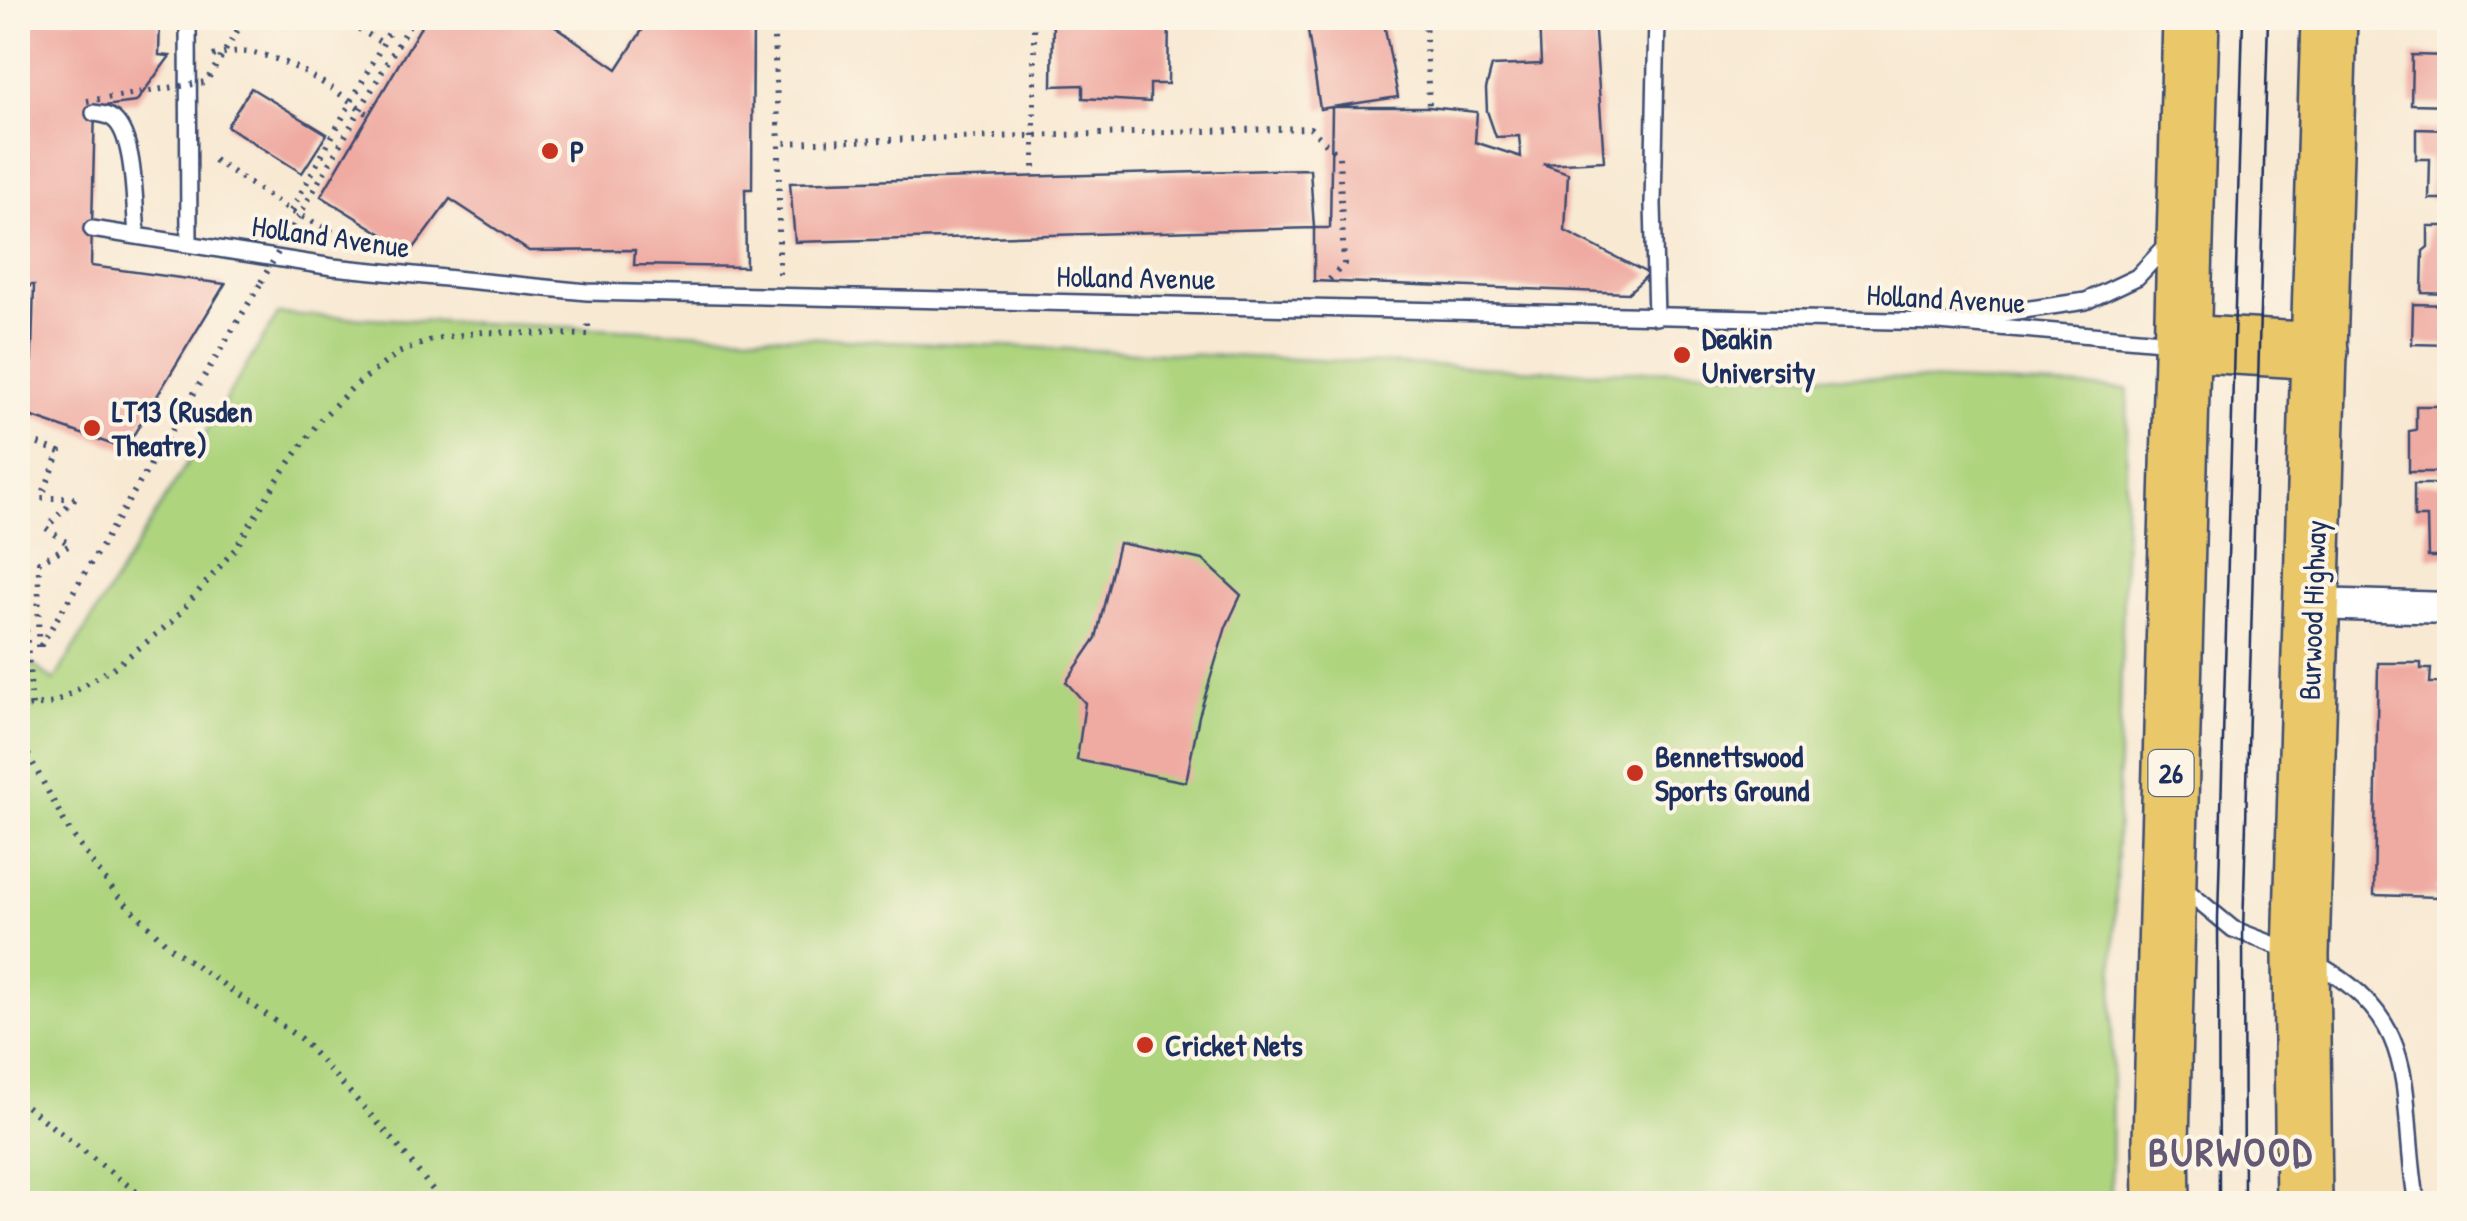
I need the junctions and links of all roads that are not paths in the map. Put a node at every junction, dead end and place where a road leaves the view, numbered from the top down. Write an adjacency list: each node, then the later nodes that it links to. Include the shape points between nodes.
1 (188, 18): 9 (lane)
2 (1657, 18): 10 (lane)
3 (2191, 18): 6 (highway, 26)
4 (2329, 18): 13 (highway, Burwood Highway)
5 (91, 107): 8 (lane, via 120,125 128,145)
6 (2186, 226): 11 (lane, via 2137,277 2086,301); 12 (highway, 26)
7 (92, 230): 8 (lane, Holland Avenue)
8 (137, 235): 9 (lane, Holland Avenue)
9 (189, 243): 10 (lane, Holland Avenue, via 333,268 587,292)
10 (1656, 318): 11 (lane, Holland Avenue)
11 (1939, 322): 12 (lane, Holland Avenue)
12 (2182, 343): 13 (highway); 16 (highway, 26)
13 (2320, 351): 14 (highway, Burwood Highway)
14 (2312, 604): 15 (street); 17 (highway, Burwood Highway)
15 (2450, 608)
16 (2168, 874): 17 (lane, via 2233,929); 18 (highway, 26)
17 (2301, 955): 19 (highway, Burwood Highway); 20 (lane, via 2364,996 2390,1031 2404,1074)
18 (2162, 1204)
19 (2304, 1204)
20 (2417, 1204)

